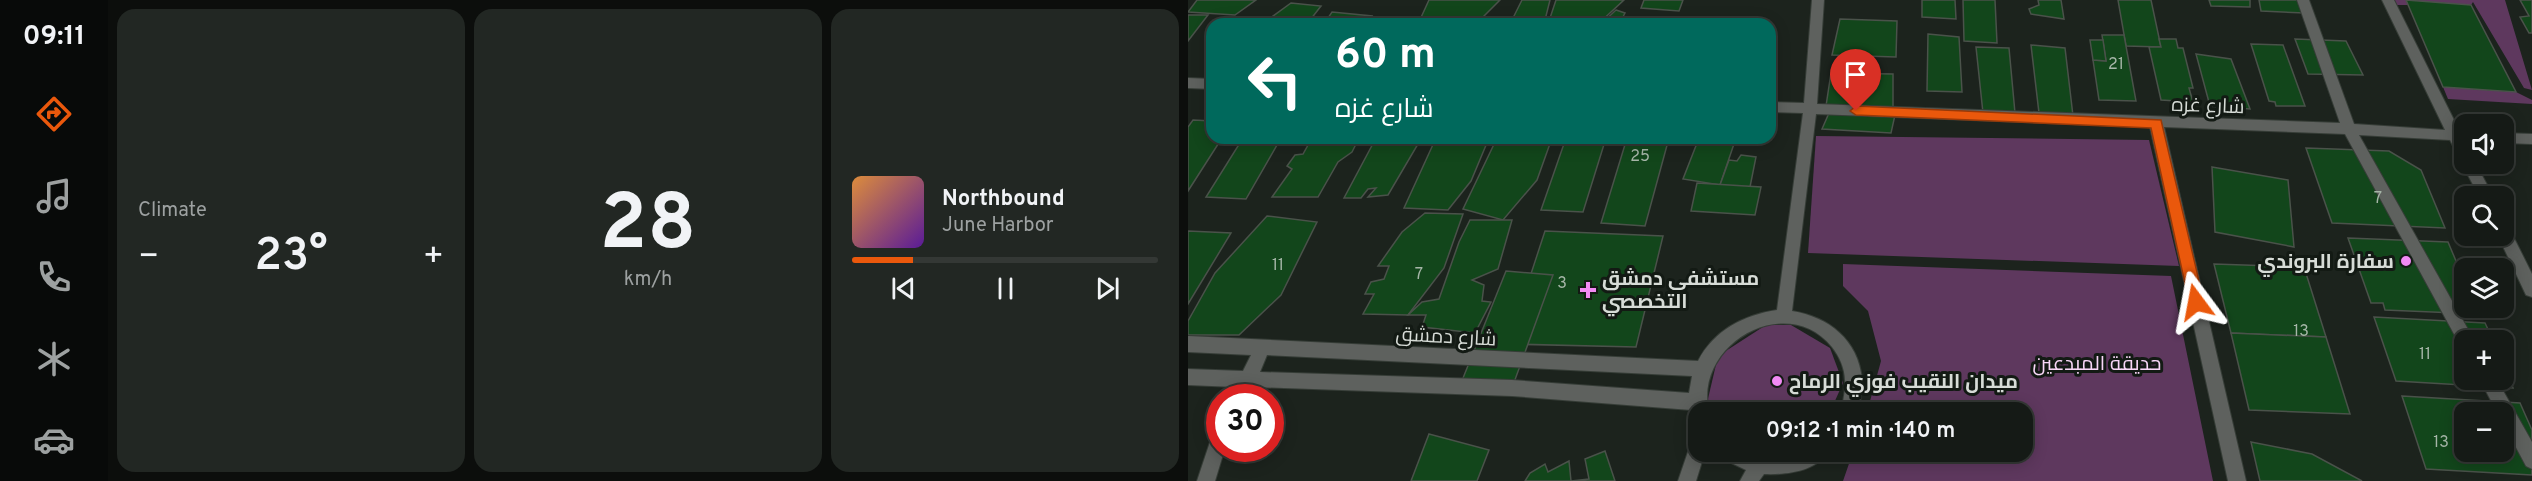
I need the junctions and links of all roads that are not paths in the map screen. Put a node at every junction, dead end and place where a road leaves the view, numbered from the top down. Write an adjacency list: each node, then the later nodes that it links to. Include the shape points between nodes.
1 (1818, 0): 7 (street)
2 (2303, 0): 10 (street)
3 (2388, 0): 9 (street)
4 (1188, 83): 5 (street)
5 (1206, 84)
6 (1776, 107): 7 (street, شارع غزه)
7 (1810, 109): 8 (street, شارع غزه); 16 (street)
8 (2156, 123): 10 (street, شارع غزه); 37 (street)
9 (2454, 125)
10 (2349, 129): 11 (street, شارع غزه); 17 (street)
11 (2454, 136)
12 (2514, 138): 13 (street)
13 (2532, 139)
14 (2511, 246): 15 (street)
15 (2532, 290)
16 (1784, 315): 20 (street, via 1750,321 1721,340); 26 (street, via 1828,330 1844,348 1854,369)
17 (2460, 330)
18 (1188, 344): 19 (street, شارع دمشق)
19 (1263, 348): 20 (street, شارع دمشق); 22 (street)
20 (1702, 369): 25 (street)
21 (1188, 377): 22 (street)
22 (1247, 380): 23 (street); 27 (street, via 1512,388)
23 (1245, 384)
24 (2494, 390): 28 (street)
25 (1699, 402)
26 (1853, 402)
27 (1688, 406)
28 (2532, 460)
29 (1212, 462): 34 (street)
30 (1693, 462): 35 (street)
31 (1750, 462): 33 (street)
32 (1793, 462): 33 (street)
33 (1760, 465): 36 (street)
34 (1206, 481)
35 (1686, 481)
36 (1749, 481)
37 (2237, 481)

